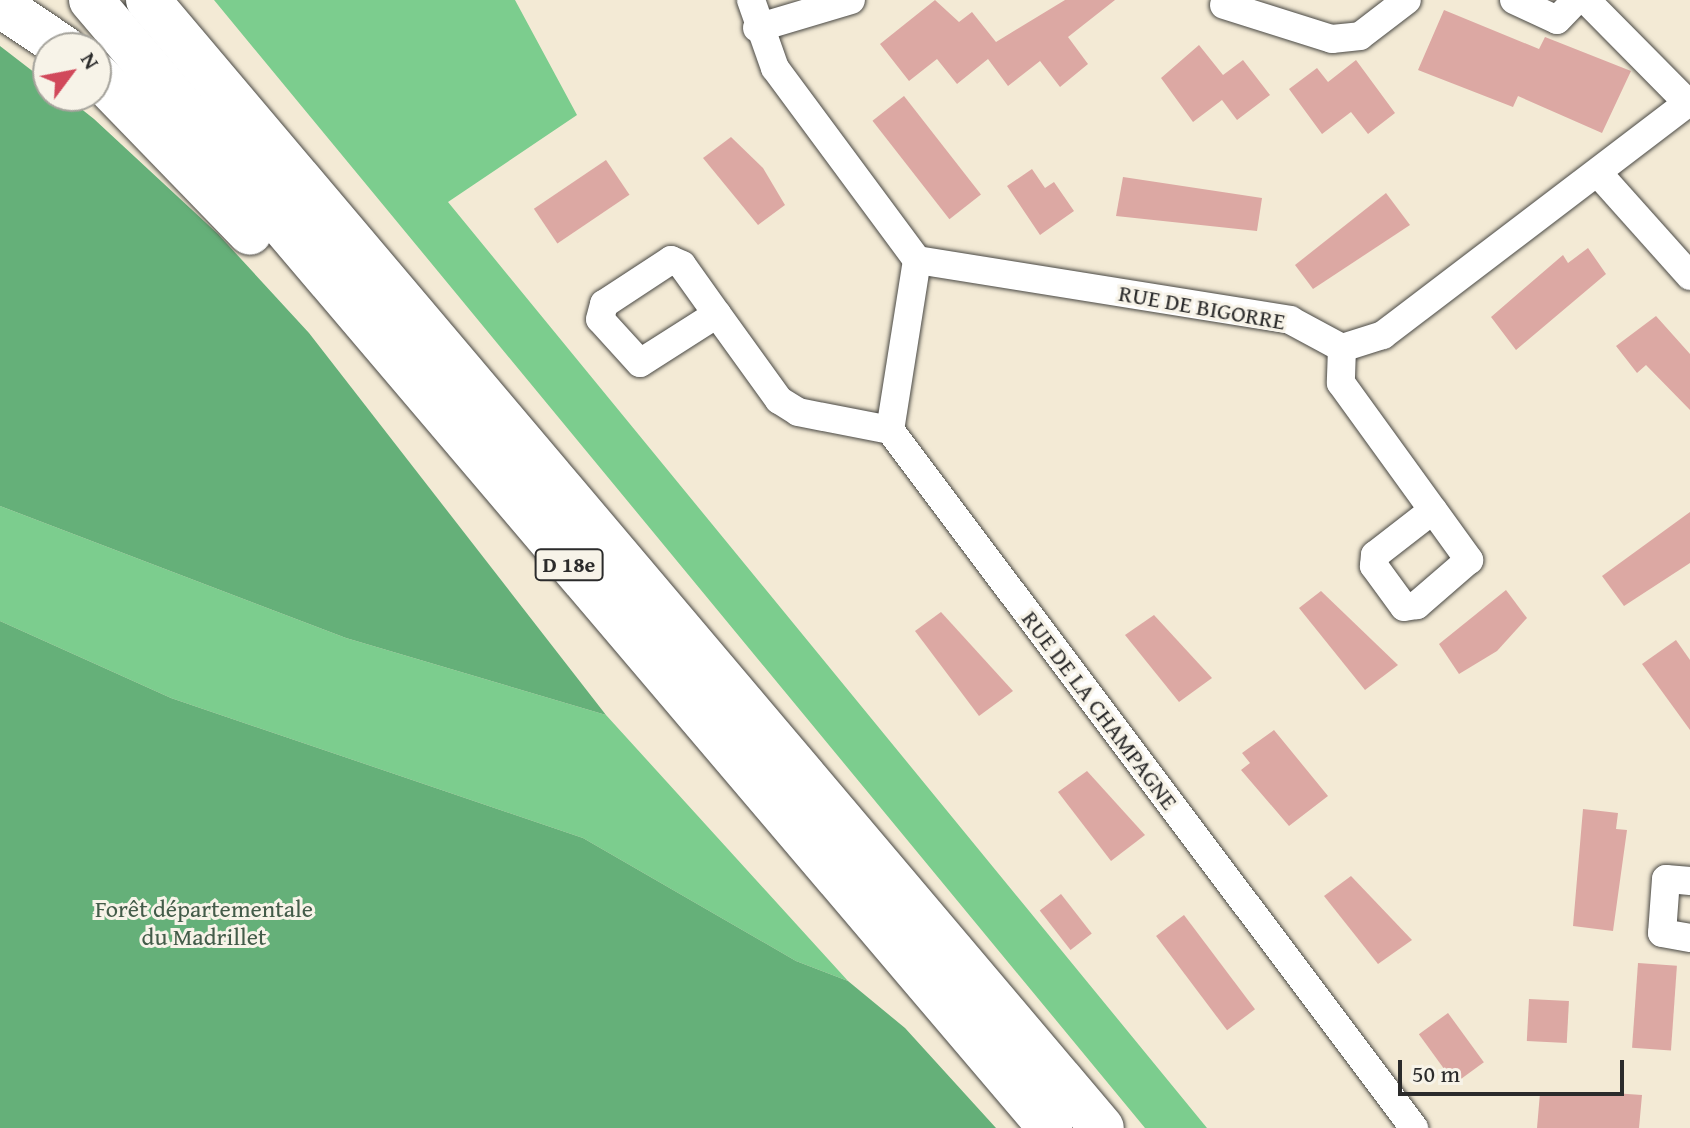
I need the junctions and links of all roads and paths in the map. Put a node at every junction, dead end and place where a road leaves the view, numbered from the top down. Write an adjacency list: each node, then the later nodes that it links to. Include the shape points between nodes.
1 (91, 0): 20 (highway, D 18e)
2 (148, 0): 26 (highway, D 18e)
3 (751, 0): 11 (street)
4 (851, 0): 11 (street)
5 (1407, 0): 10 (street, via 1360,36 1332,39)
6 (1514, 0): 7 (street, via 1557,20)
7 (1576, 0)
8 (1586, 0): 14 (street)
9 (0, 5): 12 (highway)
10 (1224, 5)
11 (757, 28): 16 (street, via 775,68)
12 (40, 32)
13 (112, 91): 20 (highway, via 321,312)
14 (1689, 102): 15 (street)
15 (1598, 173): 17 (street); 19 (street, via 1383,335)
16 (917, 260): 19 (street, RUE DE BIGORRE, via 1290,320); 21 (street)
17 (1690, 276)
18 (717, 314): 21 (street, via 779,400 798,412)
19 (1342, 348): 22 (street, via 1341,383)
20 (394, 359): 25 (highway, D 18e)
21 (890, 430): 27 (street, RUE DE LA CHAMPAGNE)
22 (1433, 510)
23 (1690, 881): 24 (street, via 1666,879 1662,933)
24 (1690, 938)
25 (1050, 1128)
26 (1102, 1128)
27 (1414, 1128)

